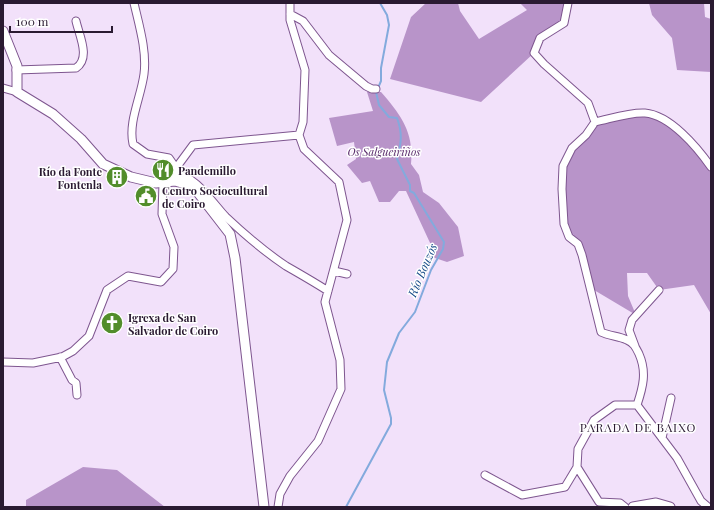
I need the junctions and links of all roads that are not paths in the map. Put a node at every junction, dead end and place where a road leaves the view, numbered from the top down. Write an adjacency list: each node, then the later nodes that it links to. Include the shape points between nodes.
1 (134, 3): 14 (street, via 142,42 144,73 131,134 133,144 147,154 169,158)
2 (290, 3): 4 (street)
3 (568, 3): 11 (street, via 564,23 540,38 534,53 588,103)
4 (290, 14): 9 (street, via 303,21 329,56 366,86); 12 (street, via 305,70 303,122)
5 (76, 21): 7 (street, via 84,54 80,65 76,68)
6 (3, 31): 7 (street, via 17,66)
7 (16, 70): 10 (street)
8 (3, 88): 10 (street)
9 (376, 89)
10 (17, 92): 15 (street, via 53,114 103,164 131,177 156,183)
11 (595, 122): 13 (street, via 644,113 658,116 678,130); 20 (street, via 572,148 563,166 564,224 568,237 578,244 601,332 628,340)
12 (299, 135): 14 (street, via 193,145); 16 (street, via 304,149 339,182 347,220)
13 (711, 167)
14 (176, 175): 15 (street); 19 (street, via 193,180 226,216 254,240 285,265); 29 (street, via 196,190 230,234)
15 (163, 182): 21 (street, via 162,214 174,247 173,269 161,282 128,276 107,290 89,336 73,351)
16 (334, 271): 17 (street); 19 (street)
17 (347, 274)
18 (659, 290): 20 (street, via 632,320 629,330)
19 (328, 291): 30 (street, via 325,302 340,360 341,389 318,441 290,476 280,494)
20 (635, 346): 25 (street, via 643,363 644,377)
21 (60, 357): 22 (street, via 33,363); 23 (street, via 76,383)
22 (3, 362)
23 (77, 395)
24 (671, 398): 26 (street)
25 (637, 405): 26 (street); 27 (street, via 615,405 594,420 578,448)
26 (662, 438): 34 (street, via 677,458 701,501)
27 (577, 467): 28 (street, via 565,487 522,495); 31 (street, via 599,502 620,503)
28 (485, 474)
29 (264, 507)
30 (278, 507)
31 (625, 507)
32 (633, 507): 33 (street, via 656,503)
33 (670, 507)
34 (708, 507)

